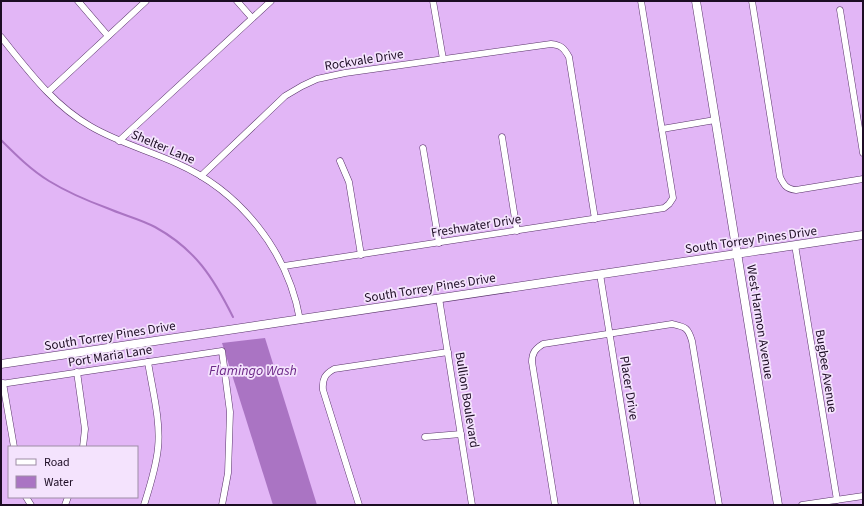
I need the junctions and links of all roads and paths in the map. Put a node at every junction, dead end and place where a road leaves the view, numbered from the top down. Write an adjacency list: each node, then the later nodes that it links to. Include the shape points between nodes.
1 (78, 1): 12 (street)
2 (146, 1): 12 (street)
3 (237, 1): 10 (street)
4 (270, 1): 10 (street)
5 (433, 1): 13 (street)
6 (641, 1): 16 (street)
7 (696, 1): 15 (main road, West Harmon Avenue)
8 (752, 1): 23 (street, via 780,177 785,187 796,190)
9 (840, 10): 20 (street)
10 (252, 18): 18 (street)
11 (1, 36): 14 (street, Shelter Lane)
12 (108, 36): 14 (street)
13 (443, 58): 22 (street, Rockvale Drive, via 330,76 302,86 271,108); 24 (street, Rockvale Drive, via 551,44 558,44 564,48 569,57)
14 (48, 92): 18 (street, Shelter Lane, via 89,126)
15 (715, 120): 16 (street); 29 (main road, West Harmon Avenue)
16 (662, 129): 24 (street, Freshwater Drive, via 672,198 669,204 664,208)
17 (502, 136): 25 (street)
18 (119, 141): 22 (street, Shelter Lane, via 176,163)
19 (423, 148): 27 (street)
20 (863, 153)
21 (340, 161): 30 (street, via 349,182)
22 (201, 176): 31 (street, Shelter Lane, via 243,210 265,234)
23 (863, 179)
24 (595, 219): 25 (street, Freshwater Drive)
25 (517, 231): 27 (street, Freshwater Drive)
26 (863, 234): 28 (main road, South Torrey Pines Drive)
27 (439, 243): 30 (street, Freshwater Drive)
28 (795, 245): 29 (main road, South Torrey Pines Drive); 46 (street, Bugbee Avenue)
29 (737, 254): 32 (main road, South Torrey Pines Drive); 54 (main road, West Harmon Avenue)
30 (361, 255): 31 (street, Freshwater Drive)
31 (284, 266): 34 (street, Shelter Lane, via 297,302)
32 (600, 274): 33 (main road, South Torrey Pines Drive); 35 (street, Placer Drive)
33 (439, 298): 34 (main road, South Torrey Pines Drive); 36 (street, Bullion Boulevard)
34 (300, 320): 38 (main road, South Torrey Pines Drive)
35 (609, 334): 51 (street, via 543,344 536,348 532,356); 52 (street, Placer Drive); 53 (street, via 672,324 685,327 690,333)
36 (448, 352): 41 (street, Bullion Boulevard); 49 (street, via 334,369 324,377 323,390)
37 (148, 362): 39 (street, Port Maria Lane); 47 (street, via 157,420 158,447); 48 (street, Port Maria Lane, via 222,350 230,412 228,473)
38 (1, 364)
39 (77, 372): 40 (street, Port Maria Lane); 44 (street, via 85,429)
40 (2, 384): 43 (street)
41 (461, 434): 42 (street); 50 (street, Bullion Boulevard)
42 (425, 438)
43 (14, 446)
44 (83, 446)
45 (863, 496): 46 (street)
46 (836, 500): 55 (street)
47 (144, 505)
48 (222, 505)
49 (359, 505)
50 (472, 505)
51 (555, 505)
52 (637, 505)
53 (719, 505)
54 (778, 505)
55 (802, 505)

